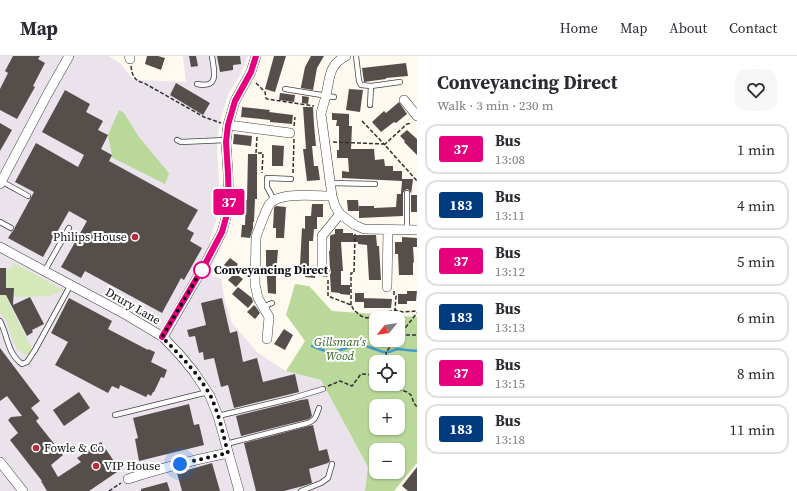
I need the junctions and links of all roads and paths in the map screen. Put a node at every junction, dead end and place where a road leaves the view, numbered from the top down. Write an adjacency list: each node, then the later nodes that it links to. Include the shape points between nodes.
1 (69, 56): 30 (street)
2 (212, 56): 9 (lane, via 215,74 213,82 206,86)
3 (256, 56): 7 (street)
4 (346, 56): 12 (street, via 335,64 331,72)
5 (356, 56): 10 (lane, via 359,81 361,85)
6 (129, 57): 20 (path, via 138,82 204,117)
7 (246, 81): 15 (path, via 258,84 268,99); 20 (street, via 235,101)
8 (400, 82): 10 (lane)
9 (197, 84)
10 (371, 86): 14 (lane)
11 (285, 89): 12 (lane)
12 (330, 96): 15 (street)
13 (404, 100): 16 (street)
14 (370, 105)
15 (322, 107): 25 (street)
16 (417, 116)
17 (295, 117): 22 (path)
18 (362, 121): 26 (path)
19 (417, 124): 26 (path, via 407,124)
20 (228, 125): 21 (street); 24 (street)
21 (257, 129): 22 (street); 27 (path, via 256,153 263,153)
22 (293, 130): 28 (path)
23 (177, 140): 24 (lane)
24 (226, 140): 57 (street, via 229,207 222,232)
25 (325, 142): 26 (path); 31 (street)
26 (384, 144): 29 (path)
27 (262, 174)
28 (292, 179): 36 (lane, via 267,178 267,187)
29 (417, 181)
30 (1, 183): 34 (lane)
31 (330, 183): 32 (lane); 35 (street)
32 (376, 184)
33 (407, 193): 43 (lane)
34 (28, 196)
35 (332, 196): 36 (street, via 290,195); 37 (street)
36 (274, 200): 58 (street, via 256,238 255,284 258,298 268,305)
37 (340, 214): 39 (street); 47 (street, via 322,236 322,268)
38 (0, 222): 40 (lane)
39 (355, 225): 42 (street, via 364,229); 50 (path)
40 (11, 228)
41 (69, 228): 46 (lane)
42 (388, 230): 43 (street); 49 (street)
43 (407, 230): 44 (street)
44 (417, 230)
45 (0, 247): 46 (street, Drury Lane)
46 (44, 272): 48 (street, Drury Lane)
47 (325, 272): 50 (path, via 328,272 328,296)
48 (70, 286): 53 (lane, via 28,362 22,364 9,347); 57 (street, Drury Lane, via 123,313)
49 (387, 287): 51 (path, via 394,287)
50 (350, 305): 51 (path, via 361,316 367,318)
51 (395, 310): 52 (path)
52 (417, 312): 54 (path)
53 (0, 321)
54 (405, 328)
55 (405, 335): 56 (path)
56 (417, 335)
57 (162, 337): 62 (street, Drury Lane, via 180,355)
58 (267, 339)
59 (369, 375): 60 (path, via 361,374 352,386 340,381)
60 (323, 389): 66 (lane)
61 (404, 391): 63 (path, via 411,395)
62 (208, 392): 65 (lane); 66 (street, Drury Lane)
63 (417, 407)
64 (318, 408): 67 (lane, via 313,421)
65 (115, 415)
66 (218, 416): 67 (street, Drury Lane)
67 (227, 448): 70 (street); 73 (street, Drury Lane)
68 (0, 462): 71 (street)
69 (332, 464): 74 (lane, via 328,478)
70 (128, 479): 72 (path)
71 (23, 491)
72 (109, 491)
73 (239, 491)
74 (301, 491)

